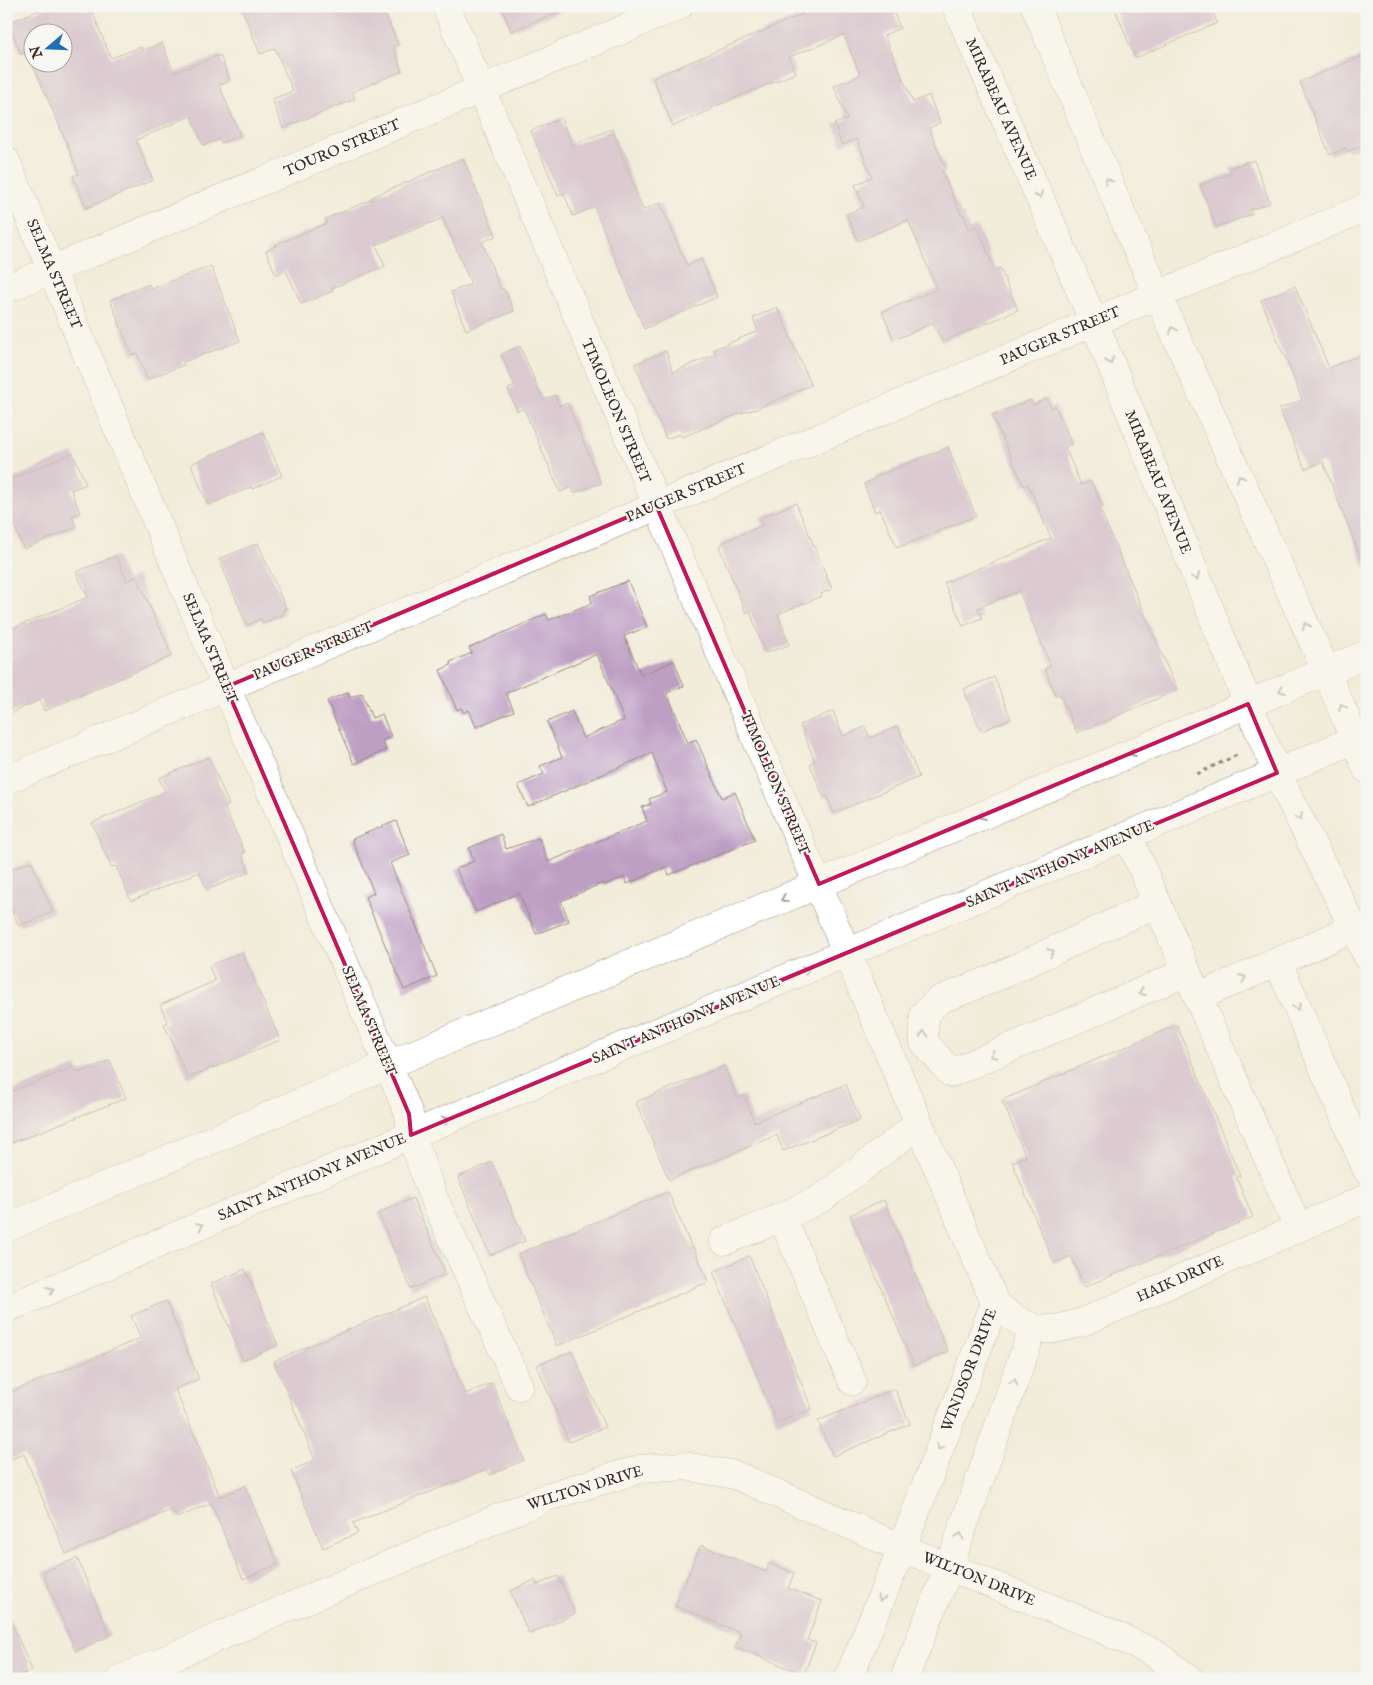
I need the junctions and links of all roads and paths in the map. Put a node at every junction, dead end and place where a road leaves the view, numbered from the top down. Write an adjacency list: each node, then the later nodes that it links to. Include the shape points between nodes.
1 (446, 6): 5 (street, TIMOLEON STREET)
2 (678, 6): 5 (street, TOURO STREET)
3 (956, 6): 11 (street, MIRABEAU AVENUE, one-way to 11)
4 (1035, 6): 10 (street, one-way to 4)
5 (481, 90): 8 (street, TOURO STREET); 12 (street, TIMOLEON STREET)
6 (6, 162): 8 (street, SELMA STREET)
7 (1367, 206): 10 (street, PAUGER STREET)
8 (52, 270): 9 (street, TOURO STREET); 15 (street, SELMA STREET)
9 (6, 289)
10 (1157, 295): 11 (street, PAUGER STREET); 14 (street, one-way to 10)
11 (1094, 322): 12 (street, PAUGER STREET); 16 (street, MIRABEAU AVENUE, one-way to 16)
12 (656, 505): 15 (street, PAUGER STREET); 22 (street, TIMOLEON STREET)
13 (1367, 654): 14 (street)
14 (1326, 671): 16 (street, one-way to 16); 17 (street, one-way to 14)
15 (226, 687): 20 (street, PAUGER STREET); 30 (street, SELMA STREET)
16 (1248, 704): 19 (street, MIRABEAU AVENUE); 22 (street, one-way to 22)
17 (1361, 737): 18 (street); 19 (street, SAINT ANTHONY AVENUE)
18 (1367, 768)
19 (1277, 773): 21 (street, SAINT ANTHONY AVENUE); 24 (street, MIRABEAU AVENUE, one-way to 24)
20 (6, 780)
21 (1128, 836): 23 (street); 25 (street, SAINT ANTHONY AVENUE)
22 (819, 884): 25 (street, TIMOLEON STREET); 30 (street, one-way to 30)
23 (1157, 903): 28 (street); 28 (street, one-way to 23, via 951,1073 924,1042 924,1014 939,1000)
24 (1354, 928): 26 (street, MIRABEAU AVENUE); 27 (street)
25 (848, 952): 31 (street, WINDSOR DRIVE); 32 (street, SAINT ANTHONY AVENUE, one-way to 25)
26 (1367, 955)
27 (1278, 962): 29 (street, one-way to 27); 33 (street, one-way to 33)
28 (1187, 972): 29 (street)
29 (1198, 997): 37 (street)
30 (388, 1065): 32 (street, SELMA STREET, via 409,1114); 36 (street)
31 (919, 1124): 35 (street, via 822,1198); 39 (street, WINDSOR DRIVE)
32 (411, 1135): 40 (street, SAINT ANTHONY AVENUE, one-way to 32); 43 (street, SELMA STREET, via 432,1194)
33 (1367, 1170)
34 (1367, 1198): 37 (street, HAIK DRIVE)
35 (782, 1217): 38 (street); 42 (street)
36 (6, 1228)
37 (1298, 1228): 41 (street, HAIK DRIVE, via 1083,1322 1052,1330)
38 (724, 1241)
39 (995, 1303): 41 (street, HAIK DRIVE); 44 (street, WINDSOR DRIVE, one-way to 44)
40 (6, 1309)
41 (1033, 1328): 45 (street, one-way to 41)
42 (852, 1381)
43 (519, 1386)
44 (902, 1548): 45 (street, WILTON DRIVE); 46 (street, WILTON DRIVE, via 735,1475 686,1466 640,1469 550,1496); 47 (street, WINDSOR DRIVE, one-way to 47)
45 (950, 1567): 48 (street); 49 (street, WILTON DRIVE, via 1154,1653)
46 (120, 1679)
47 (848, 1679)
48 (904, 1679)
49 (1189, 1679)

